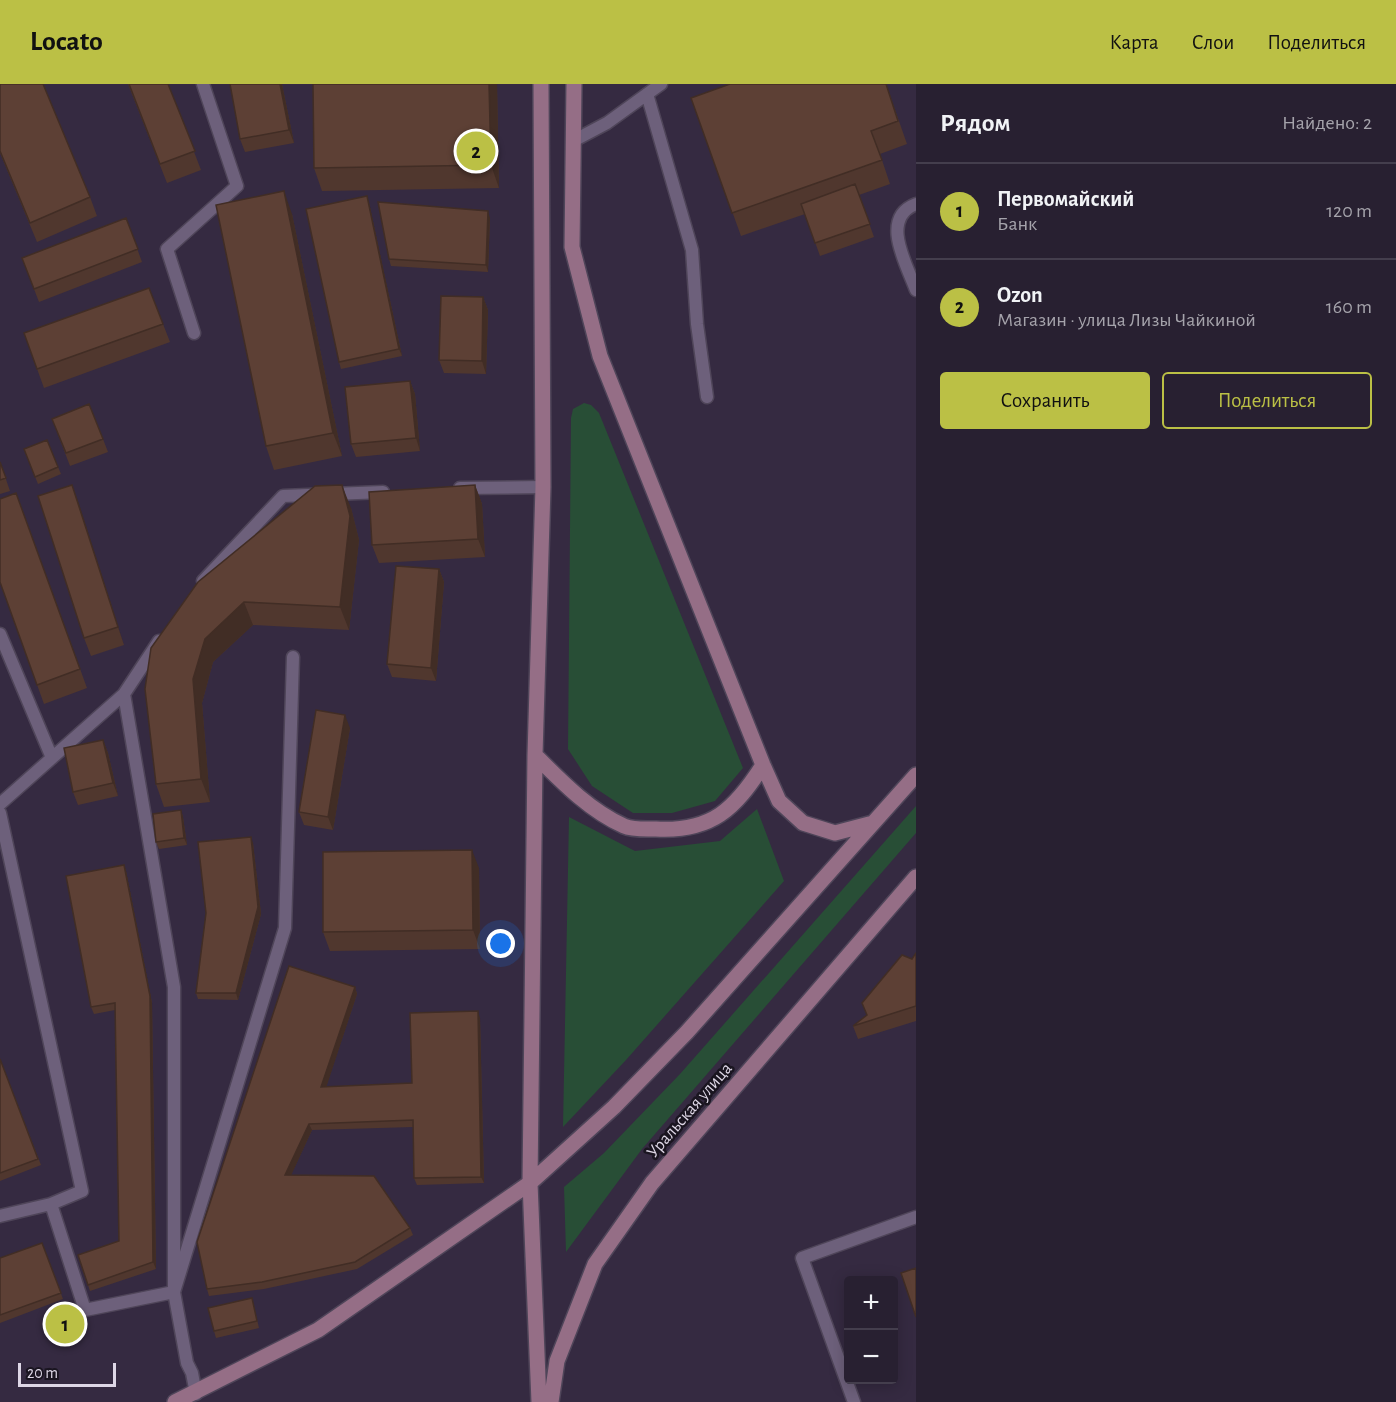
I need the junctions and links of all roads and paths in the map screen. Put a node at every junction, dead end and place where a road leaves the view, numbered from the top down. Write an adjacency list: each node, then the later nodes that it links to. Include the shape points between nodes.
1 (203, 84): 9 (lane, via 237,186 167,249)
2 (541, 84): 11 (main road)
3 (573, 84): 6 (main road)
4 (661, 84): 5 (lane)
5 (647, 94): 6 (lane, via 607,123); 10 (lane, via 692,250)
6 (573, 141): 21 (main road, via 572,247 600,356)
7 (916, 204): 8 (lane, via 902,213 896,228)
8 (916, 290)
9 (194, 333)
10 (707, 397)
11 (543, 487): 12 (lane); 19 (main road)
12 (448, 489)
13 (401, 491): 14 (lane, via 283,496)
14 (197, 586)
15 (0, 634): 20 (lane)
16 (163, 634): 18 (lane)
17 (293, 657): 31 (lane, via 285,928)
18 (124, 694): 20 (lane); 31 (lane, via 174,987)
19 (535, 755): 21 (main road, via 581,800 627,828 672,830 716,820 745,794); 27 (main road)
20 (52, 758): 23 (lane)
21 (763, 765): 25 (main road, via 779,801 802,823 835,833)
22 (916, 775): 25 (main road)
23 (0, 804)
24 (0, 813): 28 (lane, via 82,1191)
25 (873, 823): 27 (main road, via 687,1032 614,1107)
26 (916, 877): 35 (main road, Уральская улица, via 652,1183 595,1264 557,1361)
27 (530, 1183): 32 (main road, via 318,1330); 34 (main road)
28 (51, 1204): 29 (lane); 31 (lane, via 85,1310)
29 (0, 1216)
30 (916, 1217): 36 (lane, via 802,1258)
31 (174, 1292): 32 (lane)
32 (194, 1398): 33 (main road)
33 (175, 1402)
34 (539, 1402)
35 (551, 1402)
36 (854, 1402)

